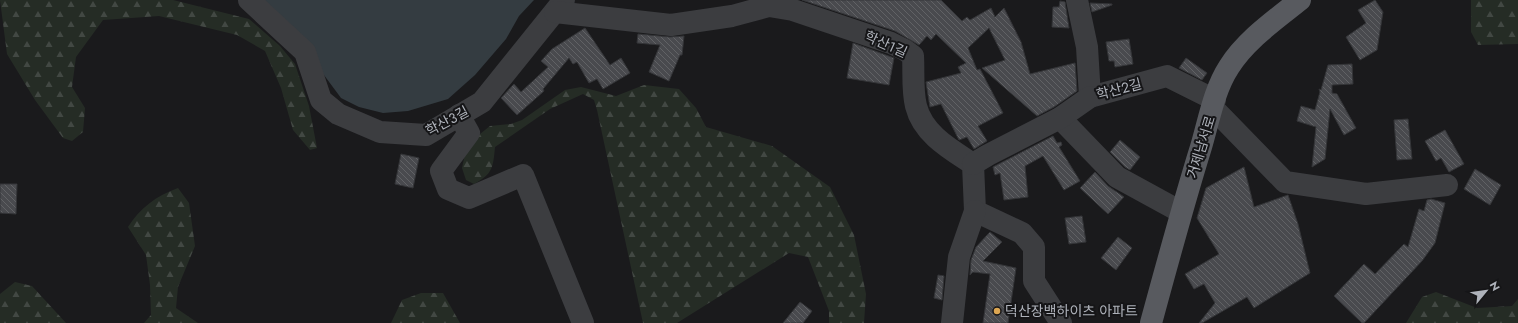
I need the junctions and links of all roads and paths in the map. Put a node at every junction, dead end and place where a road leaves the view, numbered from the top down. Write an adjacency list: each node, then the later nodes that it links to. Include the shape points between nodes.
1 (249, 0): 8 (street, 학산3길, via 305,52 321,100 338,114 380,132 426,135)
2 (1077, 0): 6 (street, 학산2길, via 1087,47)
3 (1300, 0): 7 (main road, 거제남서로, via 1264,29 1230,66)
4 (769, 3): 5 (street, 학산1길, via 732,16 671,24); 10 (street, 학산1길, via 891,43 913,56 916,104 920,117 939,142)
5 (559, 6): 8 (street, 학산3길, via 482,102)
6 (1090, 97): 7 (street, 학산2길, via 1167,76); 9 (street)
7 (1214, 104): 11 (street, 학산2길, via 1285,182 1366,194); 13 (main road, 거제남서로)
8 (459, 115): 14 (street, via 469,133 441,171 448,189 469,198 522,175)
9 (1060, 118): 10 (street); 13 (street, via 1117,177)
10 (973, 164): 12 (street)
11 (1447, 185)
12 (975, 211): 15 (street, via 959,257); 16 (street, via 1022,232 1034,247 1034,281)
13 (1181, 212): 17 (main road, 거제남서로)
14 (583, 323)
15 (952, 323)
16 (1061, 323)
17 (1151, 323)

